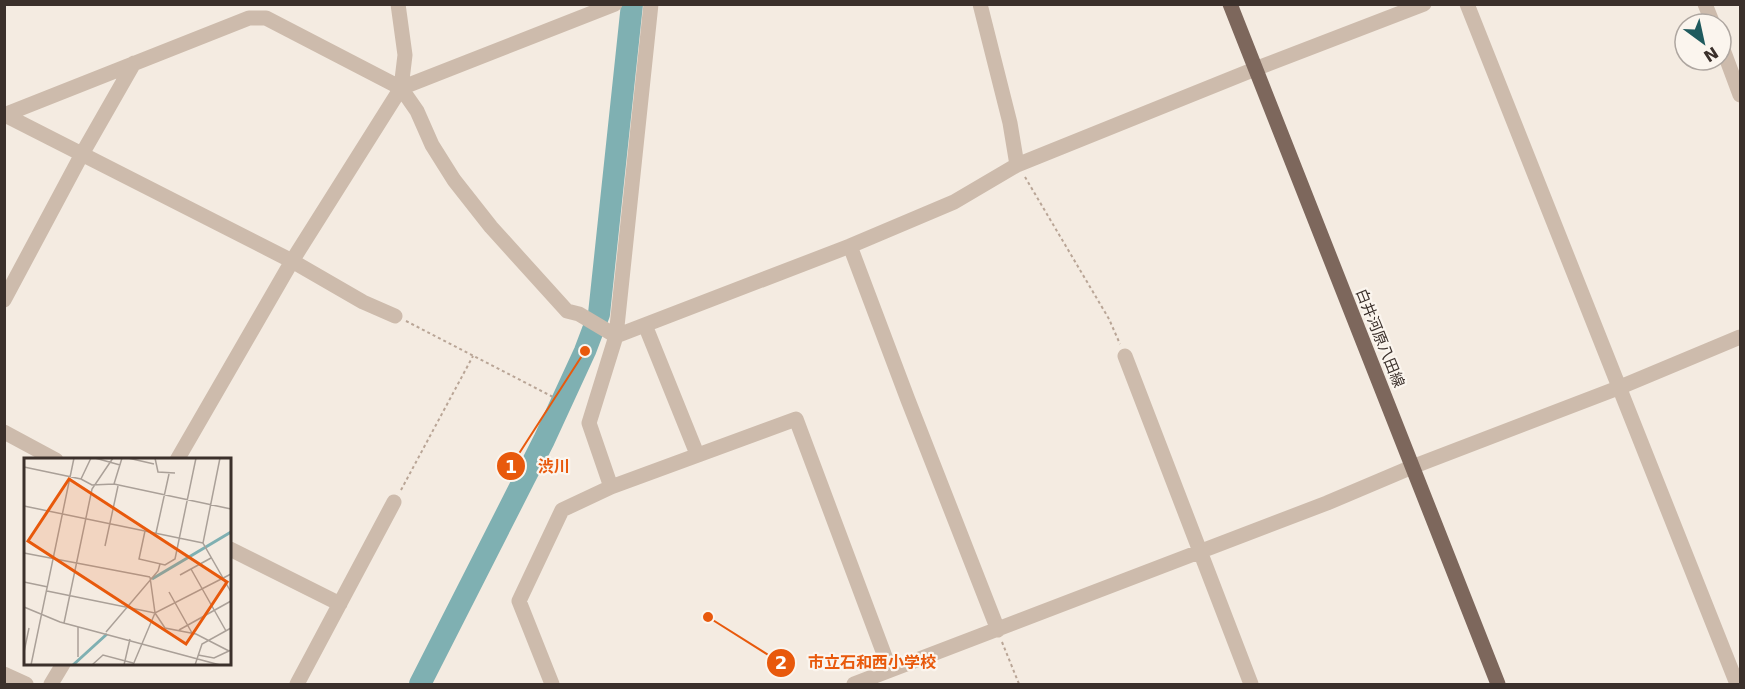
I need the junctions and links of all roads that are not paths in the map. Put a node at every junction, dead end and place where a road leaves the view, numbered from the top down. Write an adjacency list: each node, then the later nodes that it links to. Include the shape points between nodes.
1 (398, 4): 11 (street, via 405,55)
2 (615, 4): 11 (street)
3 (651, 4): 21 (street)
4 (980, 4): 15 (street)
5 (1230, 4): 9 (main road, 白井河原八田線)
6 (1424, 4): 9 (street)
7 (1467, 4): 24 (street)
8 (134, 63): 11 (street, via 249,18 266,18); 13 (street); 14 (street)
9 (1255, 69): 15 (street); 29 (main road, 白井河原八田線)
10 (1731, 72): 12 (street)
11 (401, 88): 17 (street); 21 (street, via 454,180 491,227 567,311)
12 (1740, 95)
13 (5, 115): 14 (street)
14 (82, 154): 17 (street); 18 (street)
15 (1017, 165): 16 (street, via 954,202)
16 (850, 246): 20 (street); 35 (street)
17 (292, 261): 19 (street); 28 (street)
18 (4, 300)
19 (395, 316)
20 (645, 325): 21 (street); 26 (street)
21 (611, 332): 30 (street, via 589,423)
22 (1740, 337): 24 (street)
23 (1125, 356): 33 (street)
24 (1618, 388): 29 (street); 46 (street)
25 (4, 432): 27 (street)
26 (697, 454): 30 (street); 37 (street, via 796,419)
27 (54, 458)
28 (178, 458)
29 (1412, 467): 33 (street); 45 (main road, 白井河原八田線)
30 (611, 487): 42 (street, via 562,510 519,601)
31 (394, 502): 34 (street)
32 (231, 550): 34 (street)
33 (1200, 551): 35 (street); 44 (street)
34 (340, 604): 41 (street)
35 (998, 630): 37 (street)
36 (62, 665): 40 (street)
37 (890, 670): 43 (street)
38 (4, 674): 39 (street)
39 (26, 684)
40 (51, 684)
41 (297, 684)
42 (552, 684)
43 (854, 684)
44 (1251, 684)
45 (1498, 684)
46 (1737, 684)

